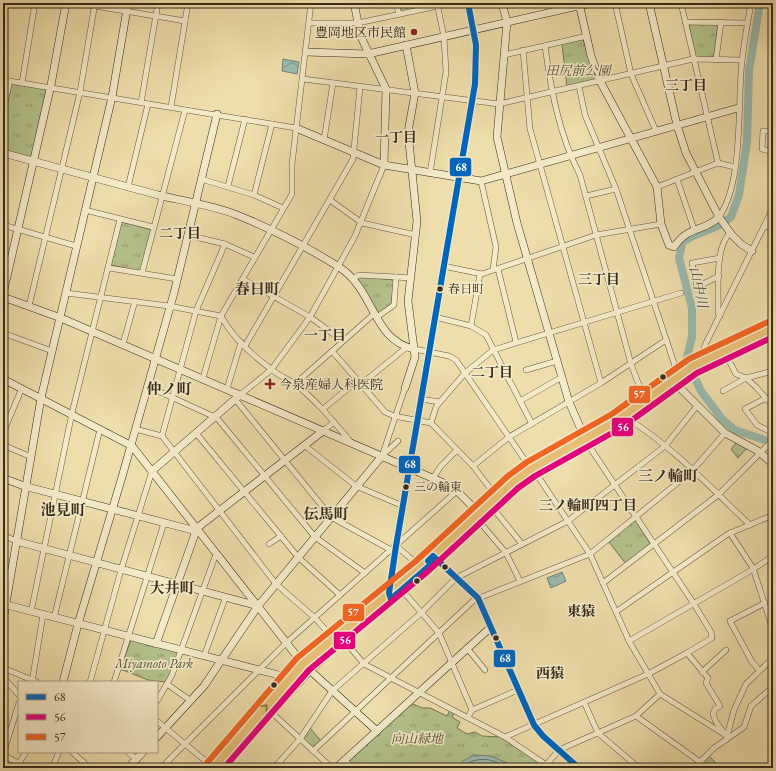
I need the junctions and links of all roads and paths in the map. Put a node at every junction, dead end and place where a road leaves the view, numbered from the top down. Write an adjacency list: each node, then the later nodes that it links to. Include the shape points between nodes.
1 (4, 3): 21 (street)
2 (35, 3): 50 (street)
3 (66, 3): 53 (street)
4 (77, 3): 18 (street)
5 (128, 3): 22 (street)
6 (158, 3): 24 (street)
7 (188, 3): 25 (street)
8 (310, 3): 30 (street)
9 (354, 3): 31 (street)
10 (396, 3): 23 (street)
11 (468, 3): 32 (street)
12 (502, 3): 26 (street)
13 (591, 3): 19 (street)
14 (615, 3): 45 (street)
15 (649, 3): 44 (street)
16 (681, 3): 27 (street)
17 (751, 3): 29 (street)
18 (95, 4): 22 (street); 56 (street)
19 (579, 4): 26 (street); 33 (street)
20 (437, 5): 23 (street); 34 (street)
21 (3, 10)
22 (126, 11): 24 (street); 59 (street)
23 (399, 14): 31 (street)
24 (156, 16): 25 (street); 63 (street)
25 (185, 21): 66 (street)
26 (507, 22): 32 (street); 40 (street)
27 (685, 22): 28 (street); 41 (street)
28 (720, 22): 29 (street); 42 (street)
29 (748, 22): 43 (street)
30 (308, 23): 31 (street); 38 (street)
31 (358, 23): 39 (street, via 360,37)
32 (474, 30): 34 (street); 62 (street, via 476,59)
33 (587, 36): 36 (street); 49 (street)
34 (444, 37): 35 (street); 60 (street, via 446,72)
35 (406, 45): 39 (street); 58 (street)
36 (545, 46): 37 (street); 57 (street)
37 (523, 50): 40 (street); 61 (street)
38 (306, 52): 39 (street); 46 (street)
39 (368, 54): 55 (street)
40 (504, 54): 65 (street)
41 (693, 59): 42 (street); 44 (street); 71 (street)
42 (716, 60): 43 (street)
43 (742, 60): 67 (street)
44 (664, 66): 45 (street); 74 (street)
45 (631, 74): 49 (street); 76 (street)
46 (303, 79): 51 (street); 75 (street)
47 (3, 80): 48 (street)
48 (10, 81): 50 (street); 69 (street)
49 (600, 81): 52 (street); 78 (street)
50 (22, 83): 53 (street)
51 (332, 83): 54 (street); 79 (street)
52 (578, 86): 57 (street); 80 (street, via 585,115)
53 (51, 87): 56 (street); 85 (street)
54 (360, 87): 55 (street); 83 (street)
55 (386, 89): 58 (street); 89 (street)
56 (80, 92): 59 (street); 91 (street)
57 (553, 92): 61 (street); 84 (street)
58 (415, 93): 60 (street); 92 (street, via 408,132)
59 (112, 97): 63 (street); 97 (street)
60 (441, 97): 62 (street); 93 (street)
61 (527, 98): 65 (street); 88 (street, via 530,129)
62 (472, 101): 65 (street); 96 (street)
63 (142, 103): 64 (street)
64 (148, 104): 66 (street); 103 (street)
65 (499, 104): 95 (street, via 496,137)
66 (171, 107): 68 (street)
67 (738, 108): 71 (street); 90 (street)
68 (185, 110): 70 (street); 106 (street)
69 (3, 111)
70 (217, 114): 72 (street); 98 (street)
71 (707, 116): 74 (street); 87 (street)
72 (245, 119): 73 (street); 101 (street)
73 (272, 124): 75 (street); 105 (street)
74 (677, 125): 76 (street); 94 (street)
75 (296, 128): 79 (street); 110 (street, via 292,194)
76 (656, 131): 78 (street)
77 (773, 131): 81 (street, via 763,131 762,149)
78 (631, 138): 80 (street); 102 (street)
79 (324, 140): 83 (street)
80 (599, 148): 84 (street); 104 (street)
81 (773, 152)
82 (4, 153): 85 (street); 86 (street)
83 (355, 154): 89 (street); 108 (street)
84 (570, 156): 88 (street); 107 (street, via 580,175)
85 (34, 161): 91 (street); 124 (street)
86 (3, 163)
87 (718, 163): 90 (street); 94 (street)
88 (538, 164): 95 (street); 132 (street)
89 (384, 165): 92 (street); 115 (street)
90 (735, 167): 113 (street, via 728,202)
91 (61, 169): 97 (street); 129 (street)
92 (413, 170): 93 (street); 127 (street)
93 (430, 173): 96 (street)
94 (695, 173): 99 (street); 113 (street)
95 (505, 174): 100 (street); 136 (street)
96 (459, 177): 100 (street); 138 (street)
97 (93, 178): 103 (street); 112 (street)
98 (201, 179): 101 (street); 109 (street)
99 (677, 179): 102 (street); 123 (street)
100 (481, 181): 141 (street, via 496,247)
101 (228, 186): 105 (street)
102 (657, 186): 116 (street)
103 (128, 187): 106 (street)
104 (616, 189): 107 (street); 122 (street)
105 (254, 195): 110 (street)
106 (162, 196): 109 (street); 119 (street)
107 (586, 196): 128 (street)
108 (330, 200): 115 (street); 133 (street)
109 (195, 204): 121 (street, via 235,214); 126 (street)
110 (283, 208): 121 (street)
111 (773, 208): 120 (street)
112 (85, 210): 114 (street); 131 (street)
113 (719, 217): 123 (street, via 710,224); 125 (street)
114 (120, 219): 119 (street); 140 (street)
115 (362, 223): 127 (street); 139 (street)
116 (661, 224): 122 (street); 123 (street, via 672,247 684,233)
117 (3, 225): 124 (street)
118 (773, 226): 120 (street)
119 (153, 227): 142 (street)
120 (764, 227): 134 (street)
121 (270, 229): 133 (street); 135 (street)
122 (630, 229): 128 (street); 157 (street)
123 (694, 229)
124 (18, 230): 129 (street); 152 (street)
125 (730, 233): 134 (street); 137 (street)
126 (187, 234): 130 (street); 148 (street)
127 (416, 234): 147 (street)
128 (596, 234): 132 (street); 161 (street)
129 (45, 238): 131 (street); 158 (street)
130 (225, 244): 135 (street); 160 (street)
131 (76, 246): 150 (street)
132 (563, 246): 136 (street); 168 (street)
133 (302, 247): 139 (street); 153 (street)
134 (752, 251): 164 (street)
135 (254, 257): 149 (street)
136 (528, 258): 141 (street); 173 (street)
137 (720, 258): 144 (street); 144 (street, via 692,263 697,286)
138 (443, 266): 143 (street); 166 (street)
139 (338, 267): 146 (street); 165 (street)
140 (109, 268): 142 (street); 155 (street)
141 (495, 270): 143 (street); 177 (street)
142 (142, 273): 148 (street)
143 (480, 274): 169 (street)
144 (719, 276): 164 (street)
145 (396, 277): 146 (street, via 358,275); 147 (street); 162 (street, via 394,305)
146 (354, 278): 162 (street)
147 (410, 278): 180 (street)
148 (177, 279): 159 (street)
149 (243, 279): 153 (street); 163 (street)
150 (66, 293): 155 (street); 167 (street)
151 (681, 293): 157 (street)
152 (3, 294)
153 (273, 296): 165 (street); 179 (street)
154 (3, 297): 158 (street)
155 (102, 297): 156 (street); 171 (street)
156 (135, 301): 159 (street); 178 (street)
157 (653, 301): 161 (street); 175 (street)
158 (29, 306): 167 (street)
159 (169, 306): 160 (street); 186 (street)
160 (196, 311): 163 (street); 190 (street)
161 (617, 312): 168 (street); 188 (street)
162 (376, 315): 176 (street); 180 (street, via 390,336)
163 (221, 316): 179 (street, via 226,326); 197 (street)
164 (720, 316): 189 (street, via 705,345)
165 (310, 317): 176 (street); 191 (street)
166 (435, 317): 169 (street); 184 (street)
167 (61, 318): 171 (street); 181 (street)
168 (584, 322): 173 (street); 201 (street)
169 (471, 326): 182 (street, via 486,335)
170 (773, 328): 189 (highway)
171 (93, 332): 178 (street); 220 (street)
172 (3, 333): 181 (street)
173 (549, 333): 177 (street); 187 (street)
174 (773, 333): 185 (highway)
175 (666, 340): 188 (street); 196 (street)
176 (343, 341): 183 (street)
177 (516, 342): 182 (street)
178 (123, 344): 186 (street)
179 (243, 344): 191 (street); 206 (street)
180 (410, 348): 184 (street); 200 (street); 205 (street, via 413,366)
181 (52, 350): 210 (street)
182 (493, 350): 194 (street); 213 (street)
183 (332, 351): 200 (street); 202 (street)
184 (429, 352): 194 (street, via 449,356); 212 (street)
185 (726, 355): 189 (highway); 198 (street, via 736,374)
186 (155, 358): 190 (street); 203 (street)
187 (558, 361): 192 (street); 195 (street)
188 (631, 364): 201 (street); 214 (street)
189 (698, 366): 196 (highway)
190 (180, 369): 197 (street); 208 (street)
191 (271, 370): 202 (street); 209 (street)
192 (526, 370)
193 (773, 371): 198 (street)
194 (465, 373): 215 (street); 236 (street)
195 (562, 377): 213 (street); 216 (street)
196 (680, 377): 214 (highway); 217 (street); 223 (highway)
197 (203, 378): 206 (street)
198 (746, 378): 207 (street); 211 (street)
199 (3, 379): 204 (street)
200 (359, 383): 219 (street); 222 (street, via 382,410)
201 (601, 383): 216 (street)
202 (295, 384): 219 (street)
203 (147, 386): 208 (street); 229 (street)
204 (22, 388): 210 (street); 231 (street)
205 (406, 388): 222 (street)
206 (226, 389): 209 (street)
207 (723, 391)
208 (173, 397): 221 (street); 235 (street)
209 (238, 397): 221 (street); 230 (street); 250 (street)
210 (41, 398): 220 (street); 248 (street)
211 (766, 398): 218 (street); 234 (street, via 745,409 757,426)
212 (422, 399): 215 (street); 224 (street)
213 (520, 401): 227 (street)
214 (645, 401): 239 (highway)
215 (440, 402): 226 (street)
216 (569, 402): 227 (street); 239 (street)
217 (697, 406): 233 (street); 244 (street)
218 (773, 406)
219 (323, 409): 225 (street)
220 (72, 413): 228 (street); 265 (street)
221 (215, 416): 232 (street); 257 (street)
222 (397, 417): 224 (street); 249 (street)
223 (628, 419): 239 (highway); 244 (street, via 647,430)
224 (418, 420): 226 (street); 253 (street)
225 (334, 422): 230 (street); 240 (street)
226 (431, 422): 245 (street)
227 (532, 424): 236 (street)
228 (100, 429): 242 (street); 268 (street)
229 (135, 429): 235 (street); 242 (street)
230 (323, 431): 240 (street); 243 (street)
231 (3, 433)
232 (196, 433): 246 (street); 264 (street)
233 (725, 433): 247 (street); 256 (street)
234 (773, 433)
235 (162, 436): 246 (street)
236 (509, 437): 252 (street); 254 (street)
237 (773, 440): 247 (street)
238 (398, 441): 249 (street)
239 (586, 441): 254 (highway); 260 (street)
240 (351, 442): 249 (street)
241 (3, 445): 248 (street)
242 (130, 445): 255 (street); 271 (street)
243 (304, 445): 250 (street); 262 (street)
244 (665, 446): 256 (street); 260 (street)
245 (457, 450): 252 (street); 258 (street)
246 (174, 451): 255 (street); 272 (street)
247 (760, 452): 251 (street); 266 (street)
248 (29, 456): 261 (street)
249 (382, 456): 253 (street); 262 (street)
250 (285, 460): 257 (street); 275 (street)
251 (773, 464)
252 (473, 466): 267 (street)
253 (409, 468): 258 (street); 269 (street)
254 (533, 470): 267 (highway); 270 (highway); 278 (street)
255 (152, 471): 274 (street); 281 (street)
256 (692, 471): 266 (street); 277 (street)
257 (266, 475): 264 (street); 285 (street)
258 (433, 478): 263 (street)
259 (4, 480): 261 (street)
260 (614, 484): 277 (street); 278 (street)
261 (24, 486): 265 (street); 286 (street)
262 (356, 486): 269 (street); 275 (street)
263 (458, 490): 276 (street); 291 (street)
264 (245, 491): 272 (street); 284 (street)
265 (55, 494): 268 (street); 290 (street)
266 (718, 495): 280 (street); 289 (street)
267 (496, 496): 276 (highway)
268 (83, 501): 271 (street); 295 (street)
269 (402, 506): 291 (street)
270 (492, 507): 276 (highway); 288 (street)
271 (112, 509): 274 (street); 299 (street)
272 (220, 510): 281 (street); 309 (street)
273 (773, 515): 280 (street)
274 (139, 516): 279 (street); 302 (street)
275 (331, 516): 285 (street); 291 (street)
276 (480, 516): 292 (street); 298 (highway)
277 (636, 518): 289 (street); 294 (street)
278 (568, 521): 288 (street); 294 (street)
279 (164, 523): 281 (street); 305 (street)
280 (750, 524): 282 (street)
281 (196, 529): 293 (street); 310 (street)
282 (730, 533): 301 (street); 304 (street)
283 (3, 535): 286 (street)
284 (281, 536): 287 (street); 297 (street)
285 (314, 537): 297 (street); 303 (street)
286 (16, 541): 290 (street); 318 (street)
287 (269, 544)
288 (522, 544): 292 (street)
289 (654, 544): 304 (street); 308 (street)
290 (44, 548): 295 (street); 322 (street)
291 (394, 548): 300 (street); 303 (street); 314 (street)
292 (506, 553): 306 (street); 307 (street)
293 (216, 554): 312 (street); 320 (street)
294 (590, 554): 307 (street); 308 (street)
295 (70, 556): 299 (street); 325 (street)
296 (773, 556): 301 (street)
297 (298, 557): 309 (street); 313 (street)
298 (434, 558): 300 (highway); 306 (street); 311 (highway)
299 (95, 563): 302 (street); 328 (street)
300 (421, 567): 314 (highway)
301 (753, 568): 317 (street); 319 (street)
302 (121, 570): 305 (street); 330 (street)
303 (365, 573): 313 (street)
304 (673, 573): 319 (street); 321 (street)
305 (147, 578): 310 (street); 333 (street)
306 (456, 578): 316 (street); 323 (street)
307 (520, 581): 316 (street)
308 (604, 583): 321 (street)
309 (276, 584): 320 (street); 326 (street)
310 (177, 585): 312 (street); 337 (street)
311 (402, 590): 314 (highway); 323 (street)
312 (202, 592): 315 (street); 339 (street)
313 (340, 595): 326 (street)
314 (390, 596): 334 (highway)
315 (225, 598): 320 (street); 342 (street)
316 (478, 598): 329 (street); 332 (street)
317 (765, 603): 331 (street); 350 (street, via 730,621)
318 (4, 604): 322 (street); 327 (street)
319 (694, 604): 335 (street); 341 (street, via 712,638)
320 (258, 606): 336 (street); 344 (street)
321 (617, 611): 335 (street)
322 (31, 612): 324 (street)
323 (421, 613): 332 (street); 346 (street)
324 (43, 615): 325 (street); 357 (street)
325 (54, 618): 328 (street)
326 (314, 618): 334 (street); 336 (street)
327 (3, 621)
328 (78, 624): 330 (street); 358 (street)
329 (491, 627): 338 (street); 363 (street)
330 (104, 630): 333 (street); 359 (street)
331 (773, 630)
332 (439, 633): 345 (street); 356 (street)
333 (129, 637): 337 (street); 360 (street)
334 (339, 639): 346 (street); 347 (highway)
335 (629, 641): 353 (street)
336 (286, 643): 347 (street); 351 (street)
337 (156, 644): 339 (street)
338 (467, 648): 345 (street); 349 (street)
339 (181, 650): 342 (street); 361 (street)
340 (726, 650): 352 (street)
341 (686, 653): 352 (street); 353 (street)
342 (204, 656): 344 (street)
343 (773, 658): 350 (street)
344 (222, 661): 351 (street); 369 (street)
345 (452, 662): 365 (street); 372 (street)
346 (364, 664): 356 (street); 364 (street)
347 (306, 667): 355 (highway); 364 (street); 373 (highway)
348 (3, 668): 357 (street)
349 (485, 670)
350 (759, 670): 384 (street, via 749,680 737,703)
351 (260, 671): 355 (street); 386 (street)
352 (702, 672): 384 (street, via 708,678 706,683 720,706 713,711 714,718)
353 (648, 674): 367 (street); 370 (street)
354 (3, 677): 366 (street)
355 (290, 678): 404 (highway, one-way to 355)
356 (391, 678): 365 (street); 374 (street)
357 (34, 681)
358 (63, 681)
359 (90, 681)
360 (114, 681)
361 (167, 684): 368 (street); 369 (street)
362 (773, 687): 384 (street, via 751,706 744,727)
363 (518, 690): 372 (street); 378 (street)
364 (332, 691): 374 (street); 385 (street)
365 (419, 691): 376 (street); 380 (street)
366 (18, 694)
367 (660, 694): 375 (street); 384 (street)
368 (158, 699)
369 (191, 701): 379 (street)
370 (584, 702): 378 (street); 381 (street)
371 (18, 706): 394 (street)
372 (472, 710): 376 (street)
373 (271, 712): 385 (street); 404 (highway)
374 (355, 712): 380 (street); 388 (street)
375 (636, 716): 381 (street); 397 (street)
376 (468, 717): 383 (street)
377 (158, 722): 379 (street)
378 (534, 724): 383 (street); 387 (street)
379 (166, 728): 382 (street); 386 (street)
380 (376, 731): 396 (street)
381 (598, 733): 387 (street); 410 (street)
382 (158, 736)
383 (505, 737): 387 (street, via 545,764)
384 (727, 738): 397 (street)
385 (300, 739): 388 (street); 405 (street)
386 (184, 744): 403 (street); 404 (street)
387 (559, 750): 409 (street)
388 (313, 751): 406 (street)
389 (25, 753): 398 (street)
390 (59, 753): 400 (street)
391 (73, 753): 401 (street)
392 (129, 753): 395 (street)
393 (142, 753): 395 (street)
394 (3, 754): 398 (street)
395 (136, 759): 402 (street)
396 (345, 761): 407 (street); 408 (street)
397 (700, 762): 411 (street)
398 (19, 763): 399 (street)
399 (28, 768)
400 (52, 768)
401 (90, 768)
402 (128, 768)
403 (160, 768)
404 (217, 768)
405 (274, 768)
406 (332, 768)
407 (336, 768)
408 (354, 768)
409 (579, 768)
410 (638, 768)
411 (694, 768)

